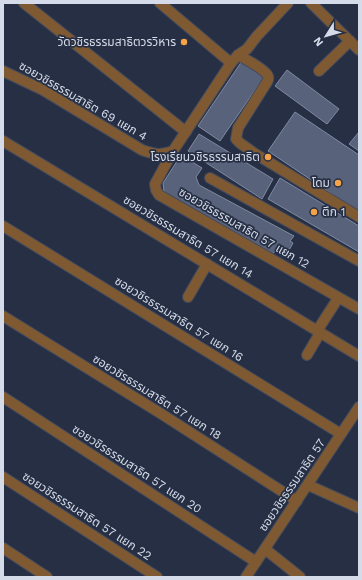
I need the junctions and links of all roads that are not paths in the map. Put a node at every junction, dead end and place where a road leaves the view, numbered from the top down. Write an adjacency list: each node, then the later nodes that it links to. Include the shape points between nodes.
1 (24, 3): 11 (street)
2 (160, 3): 8 (street)
3 (288, 3): 7 (street, ซอยวชิรธรรมสาธิต 57 แยก 12, via 247,49)
4 (311, 3): 5 (street)
5 (350, 41): 6 (street); 10 (street)
6 (359, 50)
7 (238, 55): 8 (street, ซอยวชิรธรรมสาธิต 57 แยก 12); 15 (street, via 257,66 268,78 238,128 236,139 254,153)
8 (231, 63): 11 (street, ซอยวชิรธรรมสาธิต 57 แยก 12)
9 (3, 71): 13 (street, ซอยวชิรธรรมสาธิต 69 แยก 4, via 43,90 142,150 155,154)
10 (319, 72)
11 (186, 132): 13 (street, ซอยวชิรธรรมสาธิต 57 แยก 12)
12 (3, 141): 18 (street, ซอยวชิรธรรมสาธิต 57 แยก 14)
13 (173, 151): 21 (street, ซอยวชิรธรรมสาธิต 57 แยก 12, via 155,184 159,195)
14 (210, 178): 17 (street)
15 (359, 217)
16 (3, 226): 29 (street, ซอยวชิรธรรมสาธิต 57 แยก 16)
17 (359, 261)
18 (208, 264): 19 (street); 23 (street, ซอยวชิรธรรมสาธิต 57 แยก 14)
19 (188, 297)
20 (335, 303): 23 (street)
21 (359, 309)
22 (3, 316): 32 (street, ซอยวชิรธรรมสาธิต 57 แยก 18)
23 (319, 332): 24 (street); 25 (street, ซอยวชิรธรรมสาธิต 57 แยก 14)
24 (307, 355)
25 (359, 356)
26 (3, 397): 36 (street, ซอยวชิรธรรมสาธิต 57 แยก 20)
27 (359, 407): 28 (street, ซอยวชิรธรรมสาธิต 57)
28 (355, 421): 29 (street, ซอยวชิรธรรมสาธิต 57)
29 (341, 434): 31 (street, ซอยวชิรธรรมสาธิต 57)
30 (3, 477): 38 (street, ซอยวชิรธรรมสาธิต 57 แยก 22)
31 (308, 485): 32 (street, ซอยวชิรธรรมสาธิต 57); 33 (street)
32 (297, 501): 35 (street, ซอยวชิรธรรมสาธิต 57)
33 (359, 508)
34 (3, 548): 37 (street)
35 (265, 549): 36 (street, ซอยวชิรธรรมสาธิต 57); 40 (street)
36 (256, 562): 39 (street, ซอยวชิรธรรมสาธิต 57)
37 (47, 577)
38 (157, 577)
39 (246, 577)
40 (300, 577)

